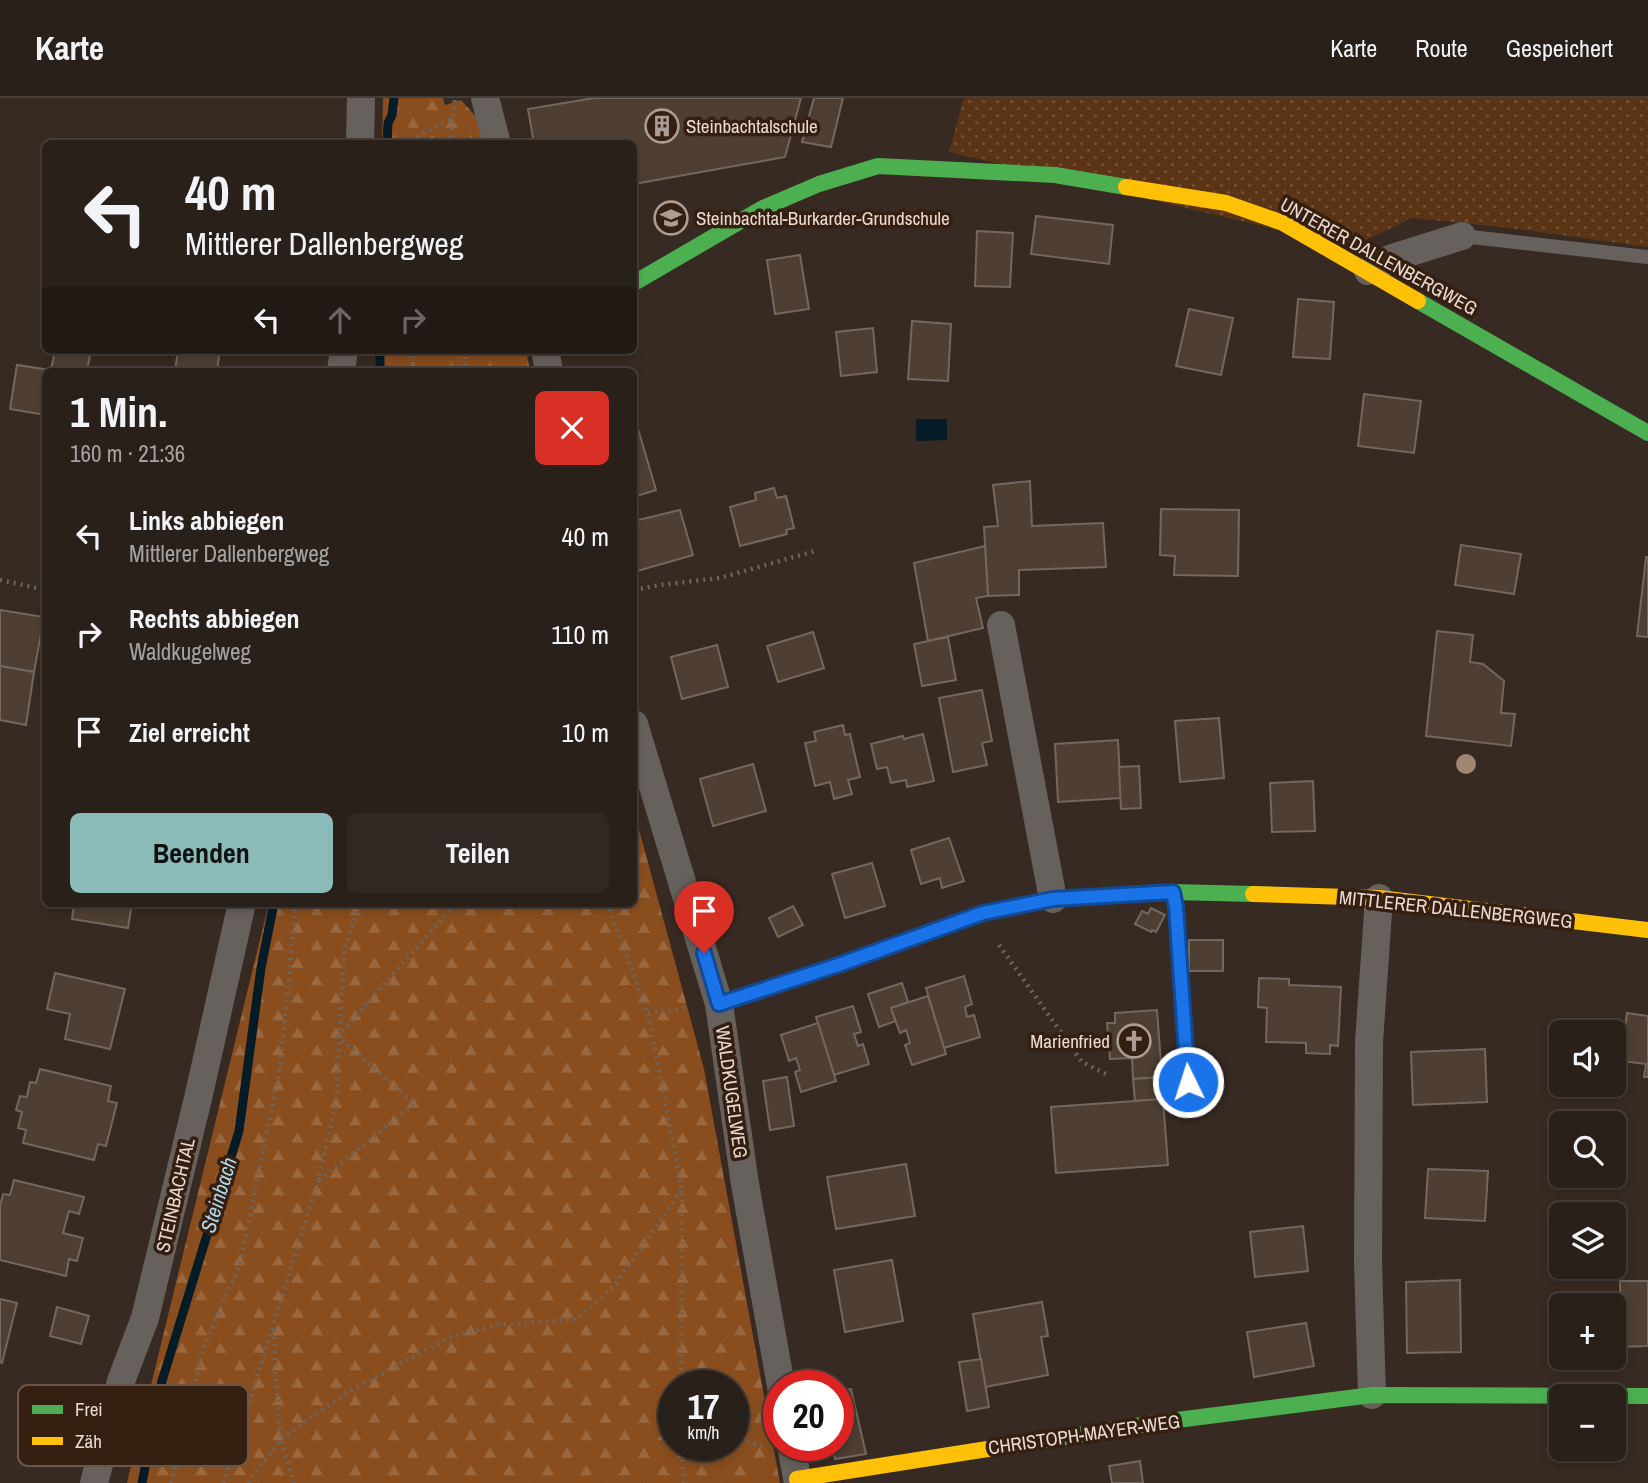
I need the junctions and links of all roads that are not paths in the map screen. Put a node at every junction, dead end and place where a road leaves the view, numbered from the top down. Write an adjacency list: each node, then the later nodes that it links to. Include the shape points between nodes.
1 (361, 98): 3 (street)
2 (485, 98): 4 (street)
3 (360, 140)
4 (496, 140)
5 (1462, 236): 6 (lane); 7 (street, via 1392,258)
6 (1648, 257)
7 (1368, 271): 8 (street, UNTERER DALLENBERGWEG, via 1283,223 1226,203 1055,175 878,166 763,208); 9 (street, UNTERER DALLENBERGWEG)
8 (637, 281)
9 (1648, 433)
10 (1001, 625): 14 (street)
11 (637, 734): 17 (street, WALDKUGELWEG)
12 (1173, 892): 13 (street, MITTLERER DALLENBERGWEG); 14 (street, MITTLERER DALLENBERGWEG); 18 (lane)
13 (1380, 898): 16 (street, MITTLERER DALLENBERGWEG); 21 (street, via 1369,1042)
14 (1053, 899): 17 (street, MITTLERER DALLENBERGWEG, via 983,913)
15 (241, 907): 20 (street, STEINBACHTAL, via 145,1318)
16 (1648, 930)
17 (719, 1004): 19 (street, WALDKUGELWEG)
18 (1188, 1082)
19 (778, 1370)
20 (120, 1385)
21 (1372, 1395): 22 (street, CHRISTOPH-MAYER-WEG); 25 (street, CHRISTOPH-MAYER-WEG, via 1154,1423)
22 (1648, 1396)
23 (794, 1461): 25 (street)
24 (98, 1466): 26 (street, STEINBACHTAL)
25 (797, 1481)
26 (94, 1483)

